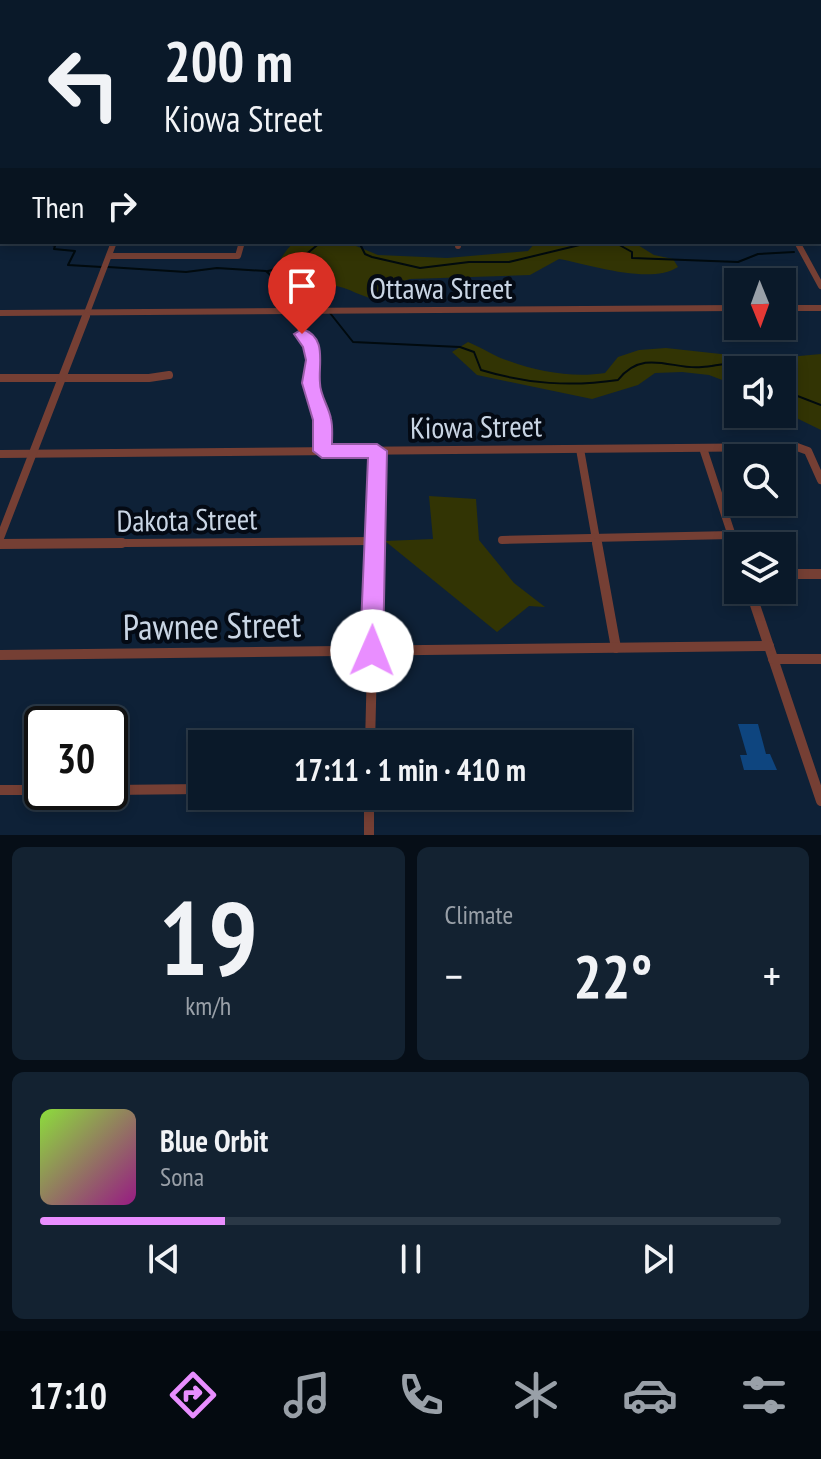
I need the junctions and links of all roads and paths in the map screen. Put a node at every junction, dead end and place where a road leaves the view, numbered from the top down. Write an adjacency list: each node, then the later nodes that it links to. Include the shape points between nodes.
1 (113, 244): 4 (street)
2 (241, 244): 4 (street, via 238,256)
3 (798, 244): 5 (street)
4 (108, 259): 10 (street)
5 (821, 286)
6 (724, 308): 9 (street, Ottawa Street)
7 (796, 308): 8 (street)
8 (821, 308)
9 (296, 311): 10 (street, Ottawa Street); 17 (street, via 315,360 311,383 322,420)
10 (87, 312): 11 (street, Ottawa Street); 14 (street)
11 (0, 313)
12 (169, 375): 14 (street)
13 (0, 378): 14 (street)
14 (62, 378): 20 (street)
15 (703, 448): 16 (street, Kiowa Street); 21 (street, Kiowa Street, via 797,447 808,451); 22 (street)
16 (580, 449): 18 (street, Kiowa Street); 24 (street)
17 (322, 451): 18 (street, Kiowa Street); 20 (street, Kiowa Street)
18 (377, 451): 27 (street)
19 (0, 454): 20 (street, Kiowa Street)
20 (32, 455): 26 (street)
21 (821, 480)
22 (731, 532)
23 (724, 535): 24 (street)
24 (599, 539): 25 (street); 32 (street)
25 (502, 540)
26 (0, 541): 27 (street, Dakota Street)
27 (374, 541): 33 (street)
28 (796, 574): 29 (street)
29 (821, 574)
30 (755, 604): 31 (street)
31 (769, 646): 32 (street, Pawnee Street); 35 (street)
32 (616, 648): 33 (street, Pawnee Street)
33 (372, 651): 34 (street, Pawnee Street); 37 (street)
34 (0, 655)
35 (773, 659): 36 (street); 42 (street)
36 (821, 659)
37 (370, 730)
38 (188, 789): 41 (street)
39 (0, 790): 40 (street)
40 (24, 790)
41 (128, 790)
42 (821, 801)
43 (369, 810): 44 (street)
44 (369, 835)

